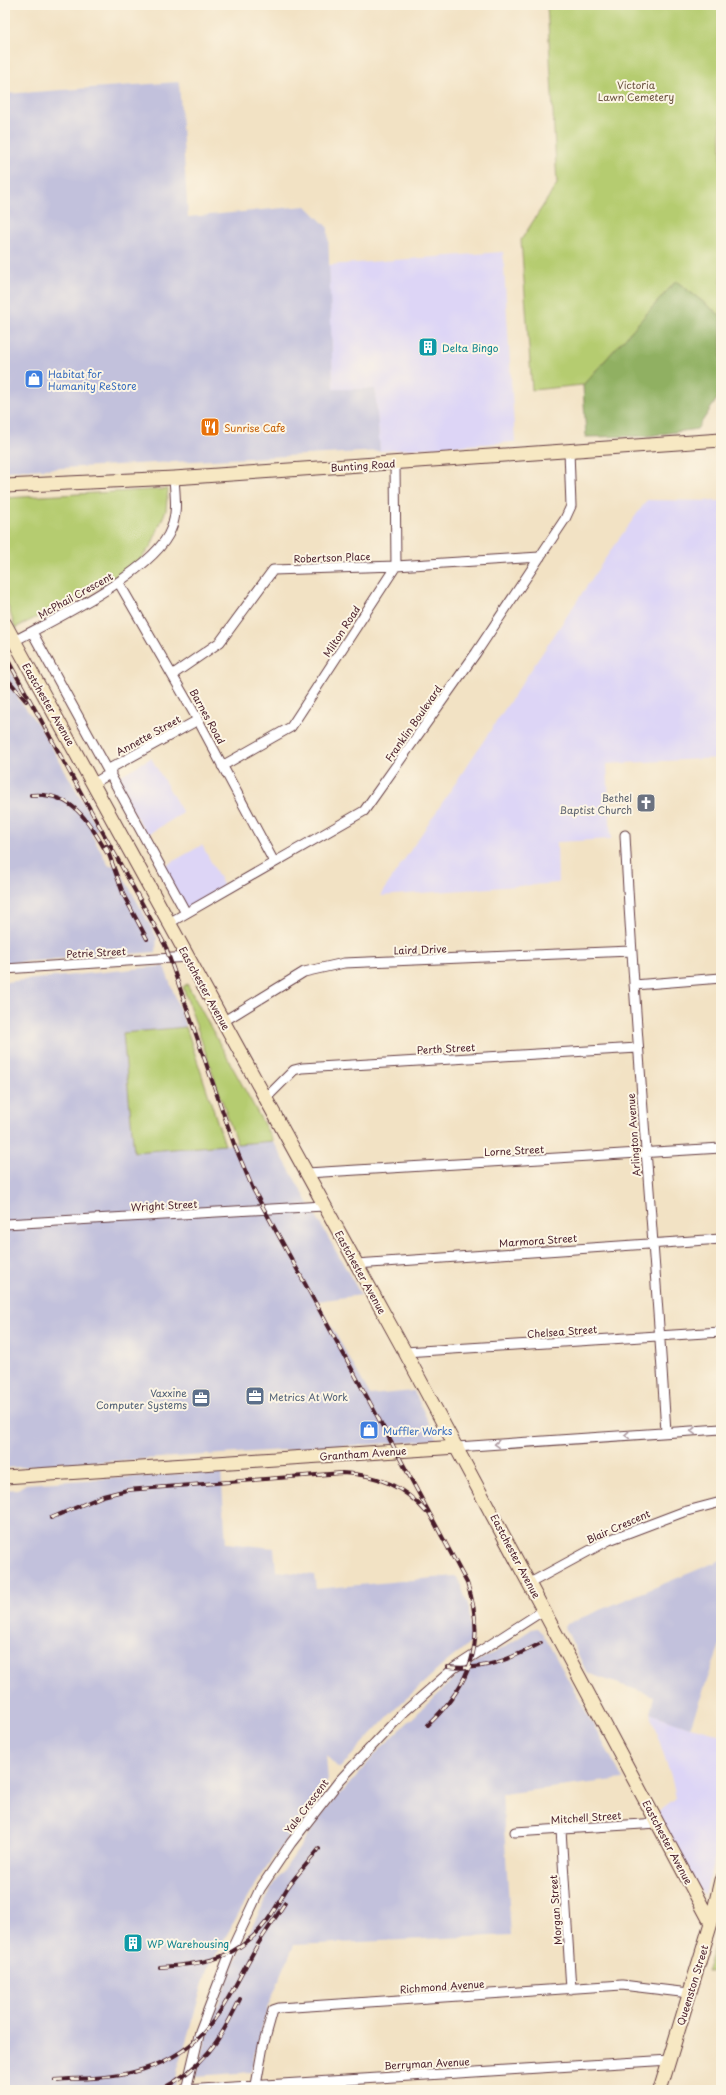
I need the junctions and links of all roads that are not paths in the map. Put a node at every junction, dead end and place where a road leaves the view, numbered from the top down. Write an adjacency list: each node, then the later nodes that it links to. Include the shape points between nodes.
1 (721, 440): 2 (street, Bunting Road)
2 (569, 451): 3 (street, Bunting Road); 6 (street, Franklin Boulevard, via 571,506)
3 (395, 463): 4 (street, Bunting Road); 7 (street)
4 (174, 478): 5 (street, Bunting Road); 8 (street, McPhail Crescent, via 176,514 171,530 159,548)
5 (5, 486)
6 (540, 556): 7 (street, Robertson Place); 18 (street, Franklin Boulevard, via 476,653 364,811)
7 (396, 566): 12 (street, Robertson Place, via 273,570 220,642); 14 (street, Milton Road, via 291,727)
8 (119, 582): 10 (street, McPhail Crescent); 12 (street, Barnes Road)
9 (5, 624): 11 (street, Eastchester Avenue)
10 (32, 632): 11 (street, McPhail Crescent); 15 (street, Eastchester Avenue)
11 (14, 641): 16 (street, Eastchester Avenue)
12 (172, 675): 13 (street, Barnes Road)
13 (198, 720): 14 (street, Barnes Road); 15 (street, Annette Street)
14 (222, 766): 18 (street, Barnes Road)
15 (110, 771): 16 (street, Annette Street); 19 (street, Eastchester Avenue)
16 (94, 783): 20 (street, Eastchester Avenue)
17 (625, 835): 21 (street, Arlington Avenue)
18 (274, 862): 19 (street, Franklin Boulevard)
19 (186, 913): 20 (street, Franklin Boulevard)
20 (169, 924): 22 (street, Eastchester Avenue)
21 (631, 951): 25 (street, Arlington Avenue); 26 (street, Laird Drive, via 344,963 304,972)
22 (188, 957): 23 (street, Petrie Street); 26 (street, Eastchester Avenue)
23 (5, 969)
24 (721, 978): 25 (street)
25 (634, 985): 27 (street, Arlington Avenue)
26 (224, 1021): 28 (street, Eastchester Avenue)
27 (638, 1048): 28 (street, Perth Street, via 302,1068 294,1070); 30 (street, Arlington Avenue)
28 (266, 1098): 31 (street, Eastchester Avenue)
29 (721, 1148): 30 (street, Lorne Street)
30 (646, 1154): 31 (street, Lorne Street); 35 (street, Arlington Avenue)
31 (307, 1173): 32 (street, Eastchester Avenue)
32 (324, 1206): 33 (street, Wright Street); 36 (street, Eastchester Avenue)
33 (5, 1224)
34 (721, 1239): 35 (street, Marmora Street)
35 (654, 1244): 36 (street, Marmora Street); 38 (street, Arlington Avenue)
36 (356, 1264): 39 (street, Eastchester Avenue)
37 (721, 1332): 38 (street, Chelsea Street)
38 (660, 1336): 39 (street, Chelsea Street); 41 (street, Arlington Avenue)
39 (405, 1352): 42 (street, Eastchester Avenue)
40 (721, 1429): 41 (street, Grantham Avenue, one-way to 41)
41 (666, 1432): 42 (street, Grantham Avenue, one-way to 42)
42 (457, 1447): 43 (street, Grantham Avenue); 45 (street, Eastchester Avenue)
43 (5, 1477)
44 (721, 1502): 45 (street, Blair Crescent, via 683,1512 609,1540)
45 (530, 1583): 46 (street, Eastchester Avenue)
46 (544, 1610): 47 (street, Eastchester Avenue); 56 (street, Yale Crescent, via 454,1668 403,1713 340,1780 292,1843 260,1889 230,1954 200,2031)
47 (658, 1824): 48 (street, Mitchell Street); 51 (street, Eastchester Avenue)
48 (561, 1830): 49 (street, Mitchell Street); 52 (street, Morgan Street)
49 (515, 1832)
50 (721, 1880): 51 (street, Queenston Street)
51 (716, 1925): 53 (street, Queenston Street)
52 (571, 1988): 53 (street, Richmond Avenue, via 622,1985); 55 (street, Richmond Avenue, via 279,2008 273,2010)
53 (688, 1993): 54 (street, Queenston Street)
54 (670, 2060): 55 (street, Berryman Avenue); 57 (street, Queenston Street)
55 (256, 2085): 56 (street, Berryman Avenue)
56 (186, 2090)
57 (660, 2090)

